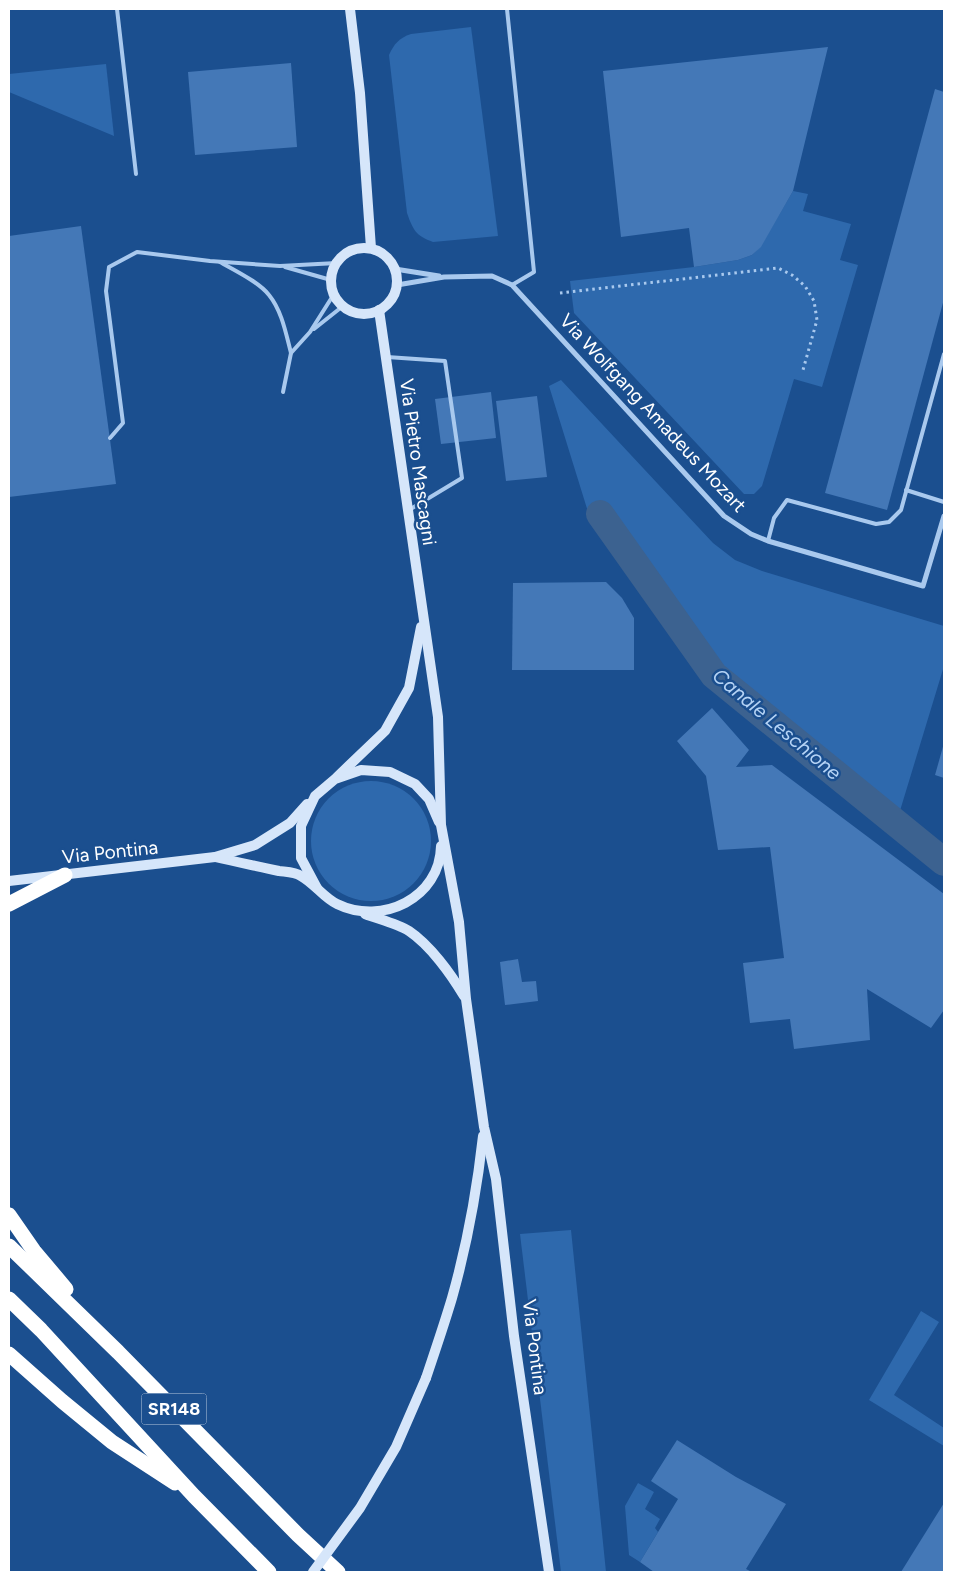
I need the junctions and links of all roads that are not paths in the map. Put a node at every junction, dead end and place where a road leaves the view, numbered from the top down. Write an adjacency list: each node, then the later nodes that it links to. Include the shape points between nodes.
1 (116, 9): 4 (lane)
2 (350, 9): 5 (street, via 362,112)
3 (507, 9): 13 (lane, via 534,272)
4 (136, 174)
5 (370, 248): 7 (street, via 349,252); 9 (street, via 381,252)
6 (218, 262): 8 (lane); 18 (lane, via 241,273 269,294 283,322); 22 (lane, via 137,252 109,267 106,291 123,423)
7 (337, 263): 8 (lane); 11 (street)
8 (280, 266): 11 (lane)
9 (395, 269): 10 (street, Via Wolfgang Amadeus Mozart); 12 (street)
10 (444, 277): 12 (street, Via Wolfgang Amadeus Mozart); 13 (street, Via Wolfgang Amadeus Mozart, via 492,276)
11 (331, 280): 14 (street)
12 (397, 285): 16 (street, via 388,304)
13 (512, 285): 27 (street, Via Wolfgang Amadeus Mozart, via 724,516)
14 (334, 294): 15 (street); 17 (lane)
15 (343, 306): 16 (street, via 358,313); 17 (lane)
16 (379, 310): 20 (street, Via Pietro Mascagni)
17 (310, 332): 18 (lane)
18 (292, 353): 21 (lane)
19 (944, 354): 23 (lane)
20 (385, 356): 25 (street, Via Pietro Mascagni); 25 (lane, via 445,361 462,478)
21 (283, 392)
22 (110, 438)
23 (906, 490): 24 (lane); 27 (lane, via 901,510 889,522 876,524 787,500 774,518)
24 (944, 502)
25 (408, 512): 28 (street, Via Pietro Mascagni)
26 (944, 516): 27 (street, Via Wolfgang Amadeus Mozart, via 923,586)
27 (768, 541)
28 (423, 619): 29 (street, Via Pietro Mascagni, via 409,688 385,731); 31 (street, Via Pietro Mascagni, via 438,717)
29 (335, 779): 30 (street, Via Pietro Mascagni); 31 (street, Via Pietro Mascagni, via 361,770 390,772 415,784 429,799)
30 (315, 796): 32 (street, Via Pietro Mascagni, via 290,823 255,845); 35 (street, Via Pietro Mascagni, via 300,826 301,858)
31 (441, 825): 37 (street, Via Pietro Mascagni, via 441,857 430,881 417,896 385,911); 38 (street, Via Pietro Mascagni, via 459,922)
32 (215, 858): 33 (street, Via Pontina); 35 (street, Via Pietro Mascagni, via 300,875)
33 (65, 874): 34 (street, Via Pontina); 36 (highway)
34 (9, 881)
35 (317, 888): 37 (street, Via Pietro Mascagni, via 336,904)
36 (9, 904)
37 (360, 912): 38 (street, Via Pietro Mascagni, via 408,930 433,954)
38 (466, 999): 39 (street, Via Pietro Mascagni)
39 (484, 1127): 47 (street, bridge, via 466,1242 426,1378 396,1447 360,1508); 49 (street, Via Pontina, via 496,1180 514,1336)
40 (9, 1215): 43 (highway, via 34,1251)
41 (9, 1246): 43 (highway, SR148)
42 (9, 1299): 45 (highway, SR148)
43 (118, 1352): 48 (highway, SR148)
44 (9, 1354): 45 (highway, via 112,1442)
45 (194, 1496): 46 (highway, SR148)
46 (269, 1572)
47 (313, 1572)
48 (338, 1572)
49 (549, 1572)

